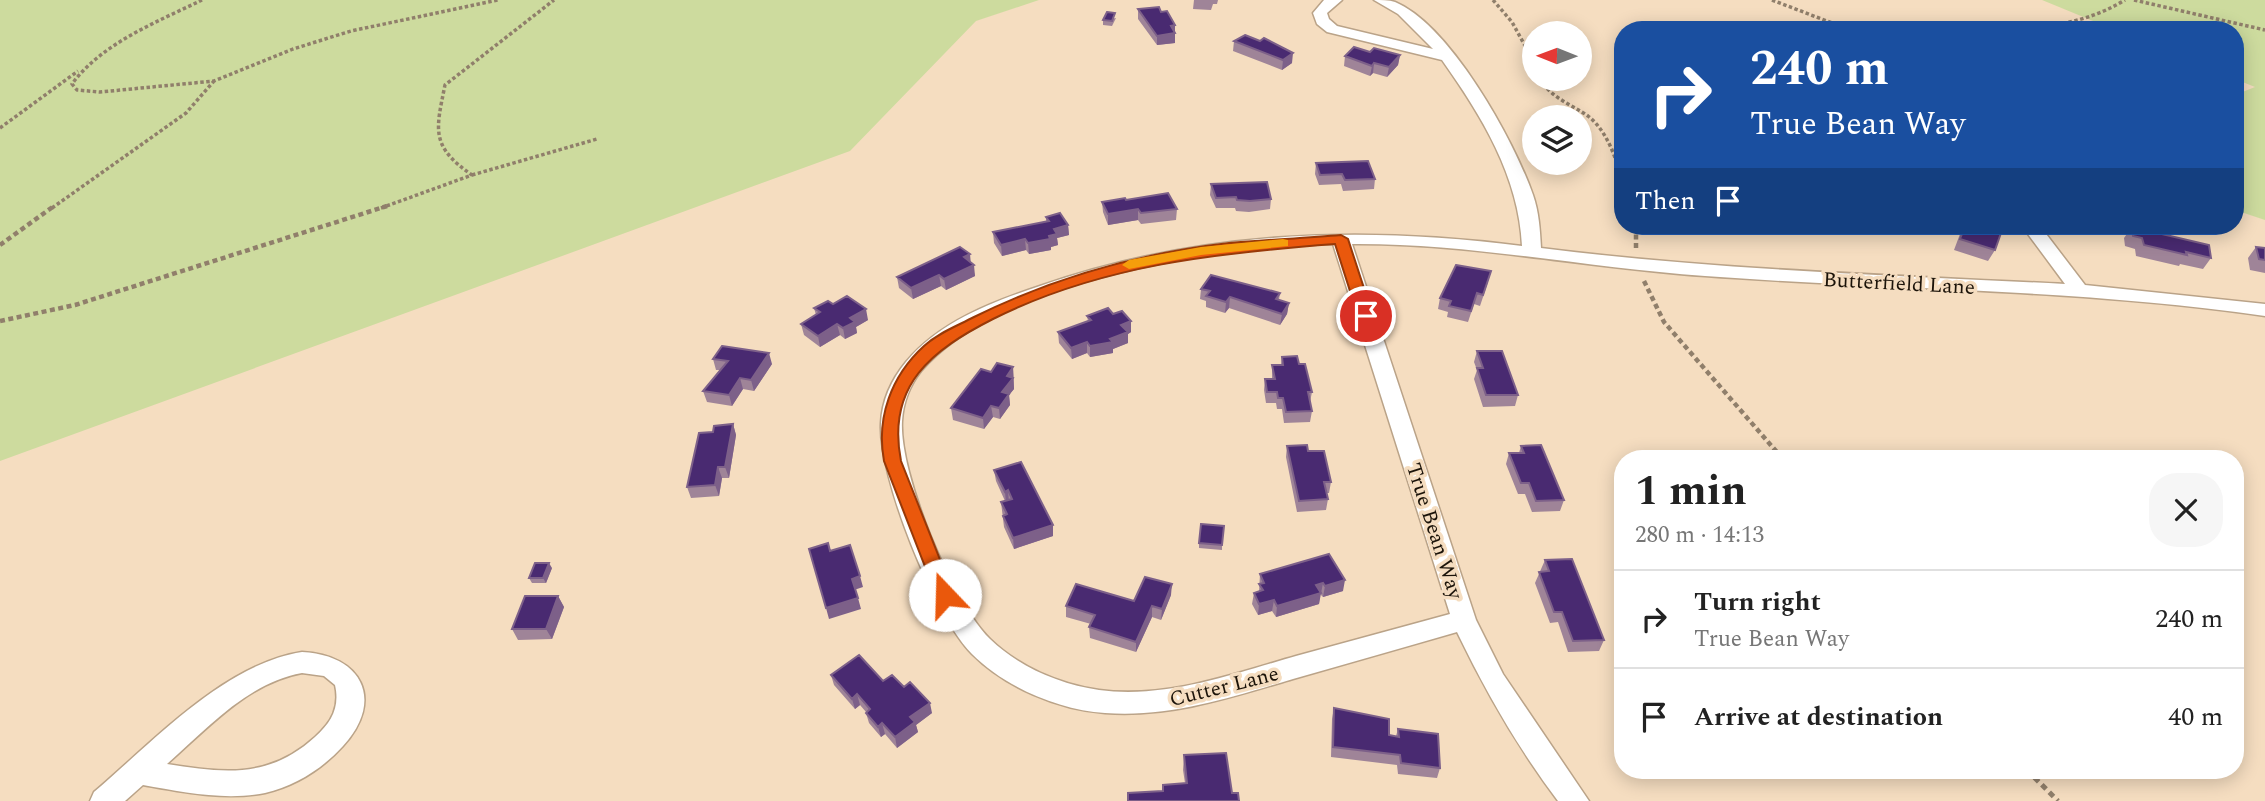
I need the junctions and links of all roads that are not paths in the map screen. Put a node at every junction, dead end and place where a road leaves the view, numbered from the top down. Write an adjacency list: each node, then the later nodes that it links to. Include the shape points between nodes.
1 (1335, 0): 3 (street, via 1320,13 1332,29)
2 (1381, 0): 3 (street, via 1411,17)
3 (1448, 57): 6 (street, via 1513,167 1529,214)
4 (2038, 235): 7 (street)
5 (1341, 239): 6 (street, Cutter Lane, via 1414,239); 9 (street, True Bean Way); 9 (street, Cutter Lane, via 1227,248 1151,260 1072,281 997,310 949,336 915,365 902,384 889,422 893,461 957,618 999,662 1054,691 1124,704 1194,697)
6 (1532, 253): 7 (street, Butterfield Lane, via 1639,265)
7 (2081, 293): 8 (street, Butterfield Lane, via 2176,298)
8 (2265, 310)
9 (1464, 620): 12 (street, True Bean Way, via 1494,682)
10 (138, 772): 10 (street, via 228,695 267,671 307,662 324,664 346,678 351,704 341,727 322,750 286,775 265,783 226,787); 11 (street)
11 (104, 801)
12 (1575, 801)

